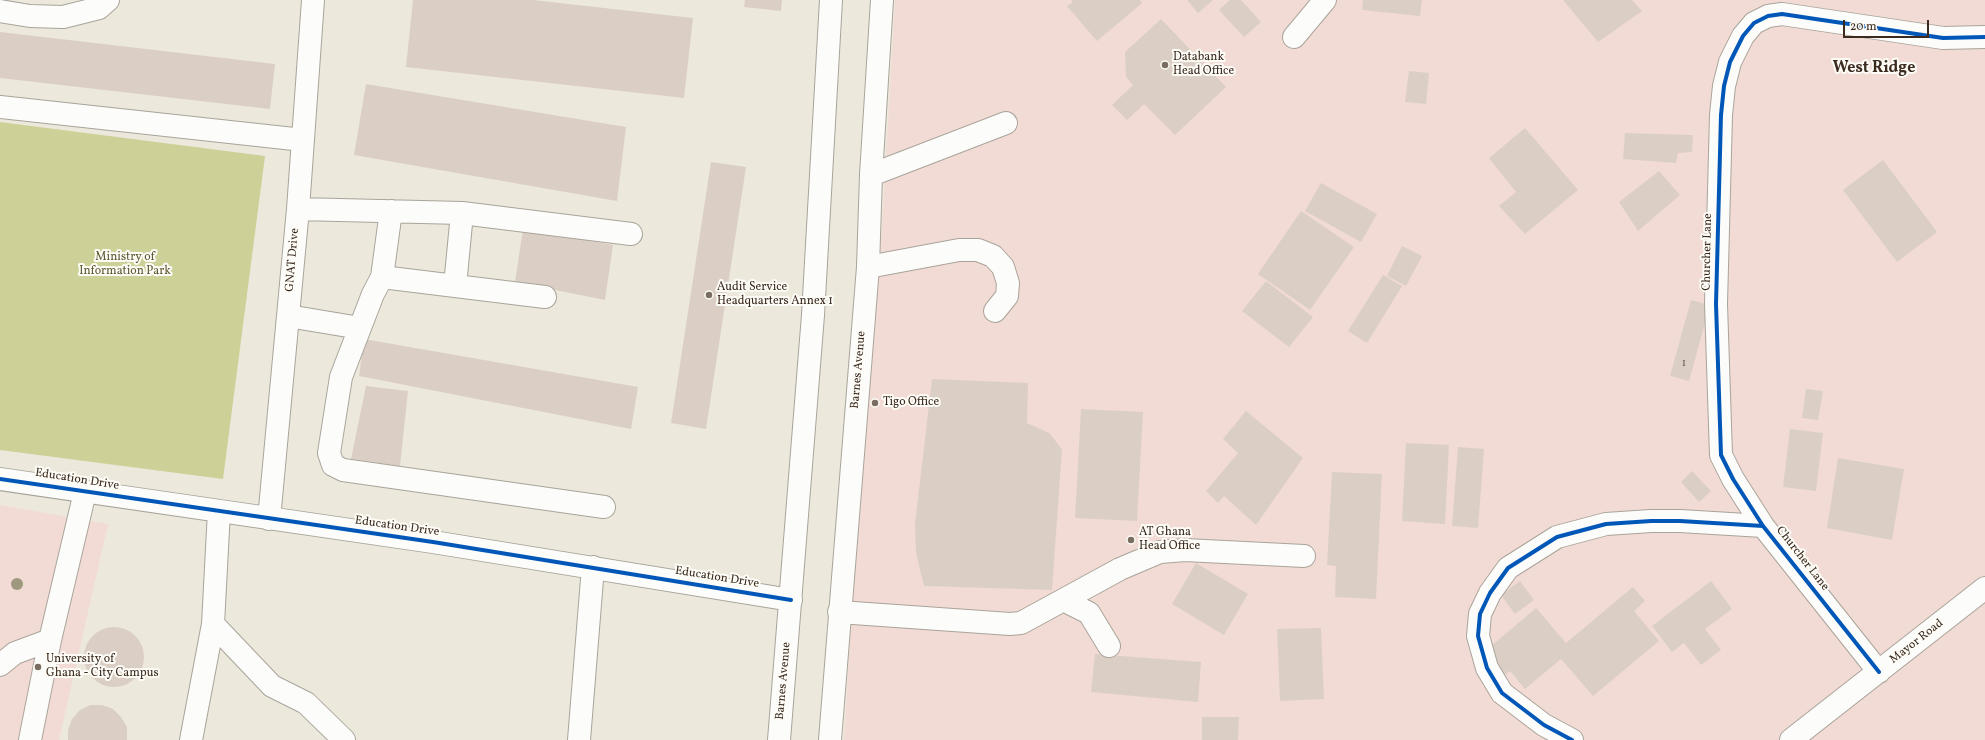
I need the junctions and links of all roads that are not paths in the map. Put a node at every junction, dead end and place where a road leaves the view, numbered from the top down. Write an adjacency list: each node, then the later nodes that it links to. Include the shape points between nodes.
1 (108, 0): 6 (street, via 99,8 63,17 30,16)
2 (314, 0): 11 (street, GNAT Drive)
3 (831, 0): 33 (street, Barnes Avenue, via 813,315 797,493)
4 (882, 0): 12 (street, Barnes Avenue)
5 (1325, 0): 8 (street)
6 (0, 11)
7 (1985, 36): 29 (street, Churcher Lane, via 1943,38 1782,14 1768,16 1754,23 1743,36 1730,62 1721,115 1716,304 1721,455)
8 (1294, 37)
9 (0, 108): 11 (street)
10 (1006, 123): 12 (street)
11 (303, 140): 13 (street, GNAT Drive)
12 (871, 176): 17 (street, Barnes Avenue)
13 (298, 209): 14 (street); 22 (street, GNAT Drive)
14 (391, 211): 15 (street); 18 (street)
15 (462, 213): 16 (street); 19 (street)
16 (631, 234)
17 (868, 267): 21 (street, via 959,250 978,250 993,256 1003,267 1008,283 1007,296); 35 (street, Barnes Avenue)
18 (382, 277): 19 (street); 23 (street)
19 (455, 286): 20 (street)
20 (545, 297)
21 (995, 311)
22 (288, 316): 23 (street); 28 (street, GNAT Drive)
23 (360, 328): 26 (street, via 341,377 329,453 333,465 343,470)
24 (0, 479): 25 (street, Education Drive)
25 (85, 492): 27 (street, Education Drive); 37 (street)
26 (604, 507)
27 (219, 511): 28 (street, Education Drive); 36 (street)
28 (269, 519): 31 (street, Education Drive)
29 (1763, 526): 40 (street, Churcher Lane); 47 (street, via 1680,521 1606,524 1558,537 1508,568 1490,593 1480,614 1478,636 1487,668 1502,693 1544,725)
30 (1304, 556): 34 (street, via 1172,549 1120,569)
31 (592, 567): 33 (street, Education Drive); 44 (street)
32 (1985, 588): 40 (street, Mayor Road)
33 (791, 600): 45 (street, Barnes Avenue)
34 (1065, 601): 35 (street, via 1033,619 1010,624); 38 (street, via 1089,614)
35 (839, 612): 46 (street, Barnes Avenue)
36 (213, 624): 42 (street); 43 (street, via 272,686 306,703)
37 (50, 640): 39 (street, via 15,653); 41 (street)
38 (1109, 646)
39 (0, 665)
40 (1879, 672): 48 (street, Mayor Road)
41 (30, 740)
42 (191, 740)
43 (344, 740)
44 (579, 740)
45 (779, 740)
46 (830, 740)
47 (1572, 740)
48 (1791, 740)

